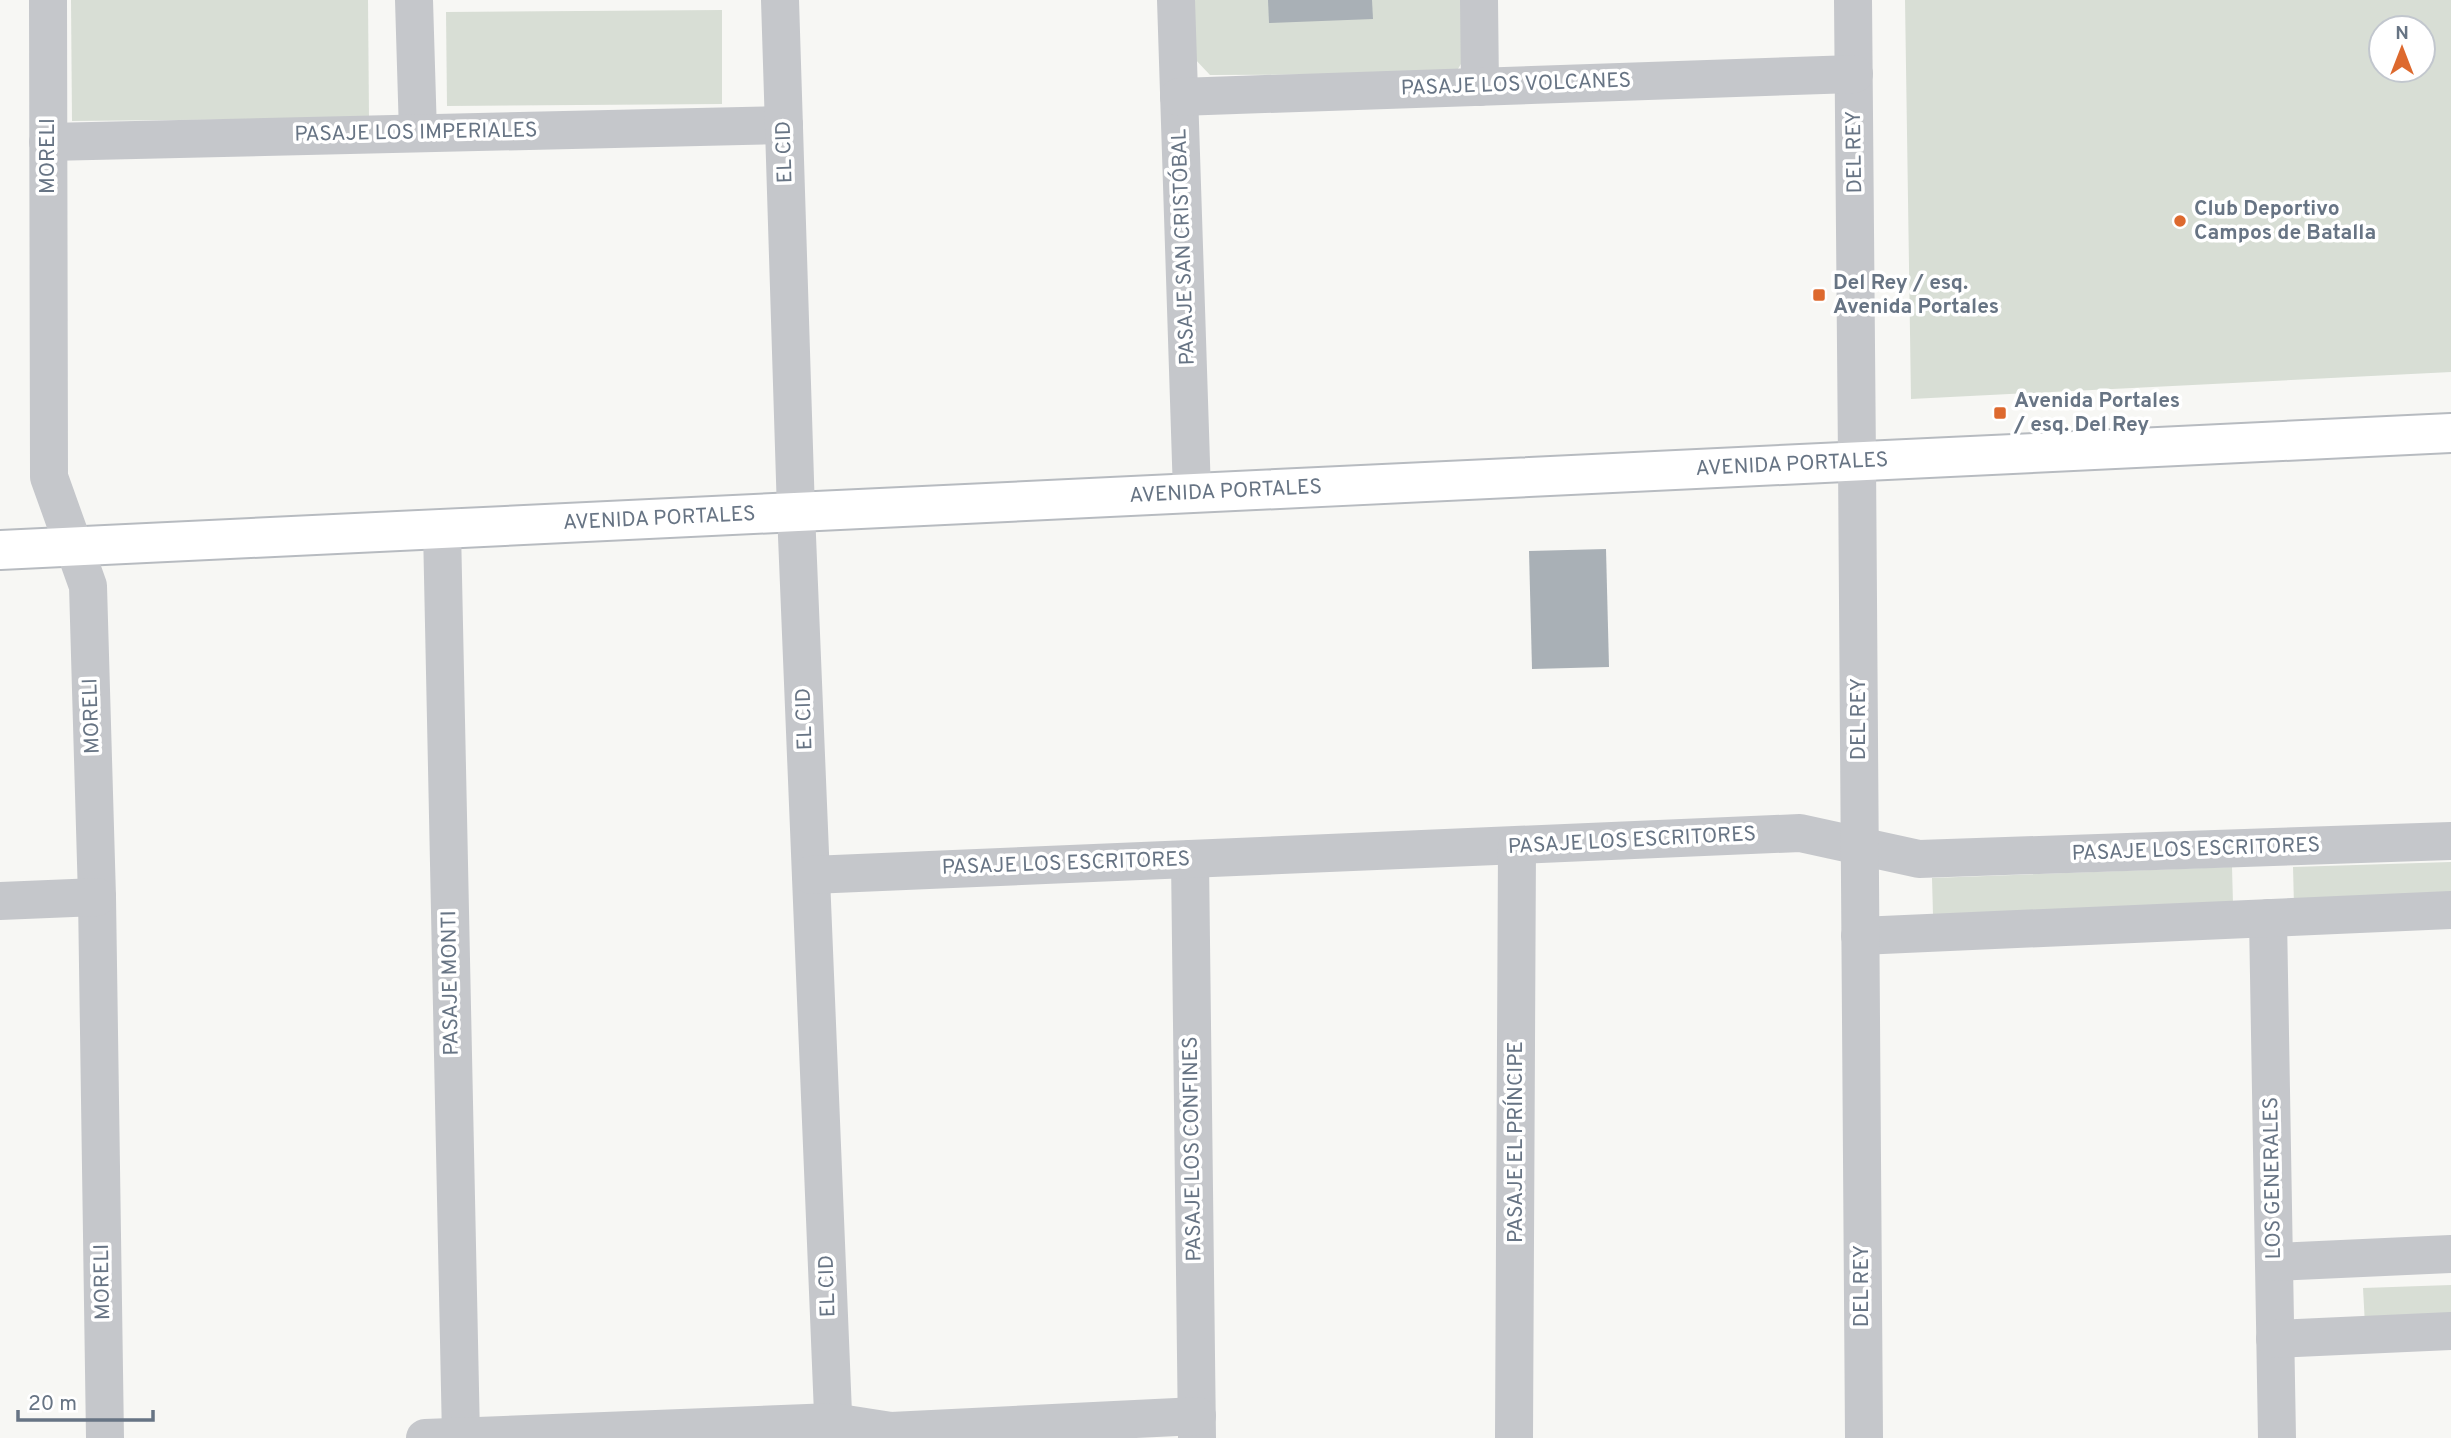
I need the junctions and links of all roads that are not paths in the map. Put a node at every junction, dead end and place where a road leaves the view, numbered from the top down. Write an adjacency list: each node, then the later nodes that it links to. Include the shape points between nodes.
1 (48, 0): 12 (street, MORELI)
2 (414, 0): 11 (street)
3 (780, 0): 10 (street, EL CID)
4 (1176, 0): 9 (street, PASAJE SAN CRISTÓBAL)
5 (1479, 0): 8 (street)
6 (1853, 0): 7 (street, DEL REY)
7 (1854, 74): 8 (street, PASAJE LOS VOLCANES); 14 (street, DEL REY)
8 (1480, 87): 9 (street, PASAJE LOS VOLCANES)
9 (1179, 97): 15 (street, PASAJE SAN CRISTÓBAL)
10 (784, 125): 11 (street, PASAJE LOS IMPERIALES); 16 (street, EL CID)
11 (418, 133): 12 (street, PASAJE LOS IMPERIALES)
12 (48, 142): 18 (street, MORELI, via 49,477)
13 (2451, 433): 14 (main road, AVENIDA PORTALES)
14 (1857, 461): 15 (main road, AVENIDA PORTALES); 22 (street, DEL REY)
15 (1192, 494): 16 (main road, AVENIDA PORTALES)
16 (796, 512): 17 (main road, AVENIDA PORTALES); 24 (street, EL CID)
17 (442, 529): 18 (main road, AVENIDA PORTALES); 36 (street, PASAJE MONTI)
18 (74, 546): 19 (main road, AVENIDA PORTALES); 25 (street, MORELI, via 88,586)
19 (0, 550)
20 (2451, 841): 22 (street, PASAJE LOS ESCRITORES, via 1919,859)
21 (1517, 846): 22 (street, PASAJE LOS ESCRITORES, via 1800,833); 23 (street, PASAJE LOS ESCRITORES); 38 (street, PASAJE EL PRÍNCIPE)
22 (1859, 846): 29 (street, DEL REY)
23 (1190, 859): 24 (street, PASAJE LOS ESCRITORES); 34 (street, PASAJE LOS CONFINES)
24 (811, 875): 35 (street, EL CID)
25 (97, 897): 26 (street); 37 (street, MORELI)
26 (0, 901)
27 (2451, 910): 28 (street)
28 (2268, 918): 29 (street); 31 (street, LOS GENERALES)
29 (1860, 936): 39 (street, DEL REY)
30 (2451, 1254): 31 (street)
31 (2274, 1262): 33 (street, LOS GENERALES)
32 (2451, 1331): 33 (street)
33 (2275, 1339): 40 (street, LOS GENERALES)
34 (1197, 1427): 35 (street)
35 (834, 1430): 36 (street)
36 (443, 1437)
37 (105, 1438)
38 (1514, 1438)
39 (1864, 1438)
40 (2277, 1438)

